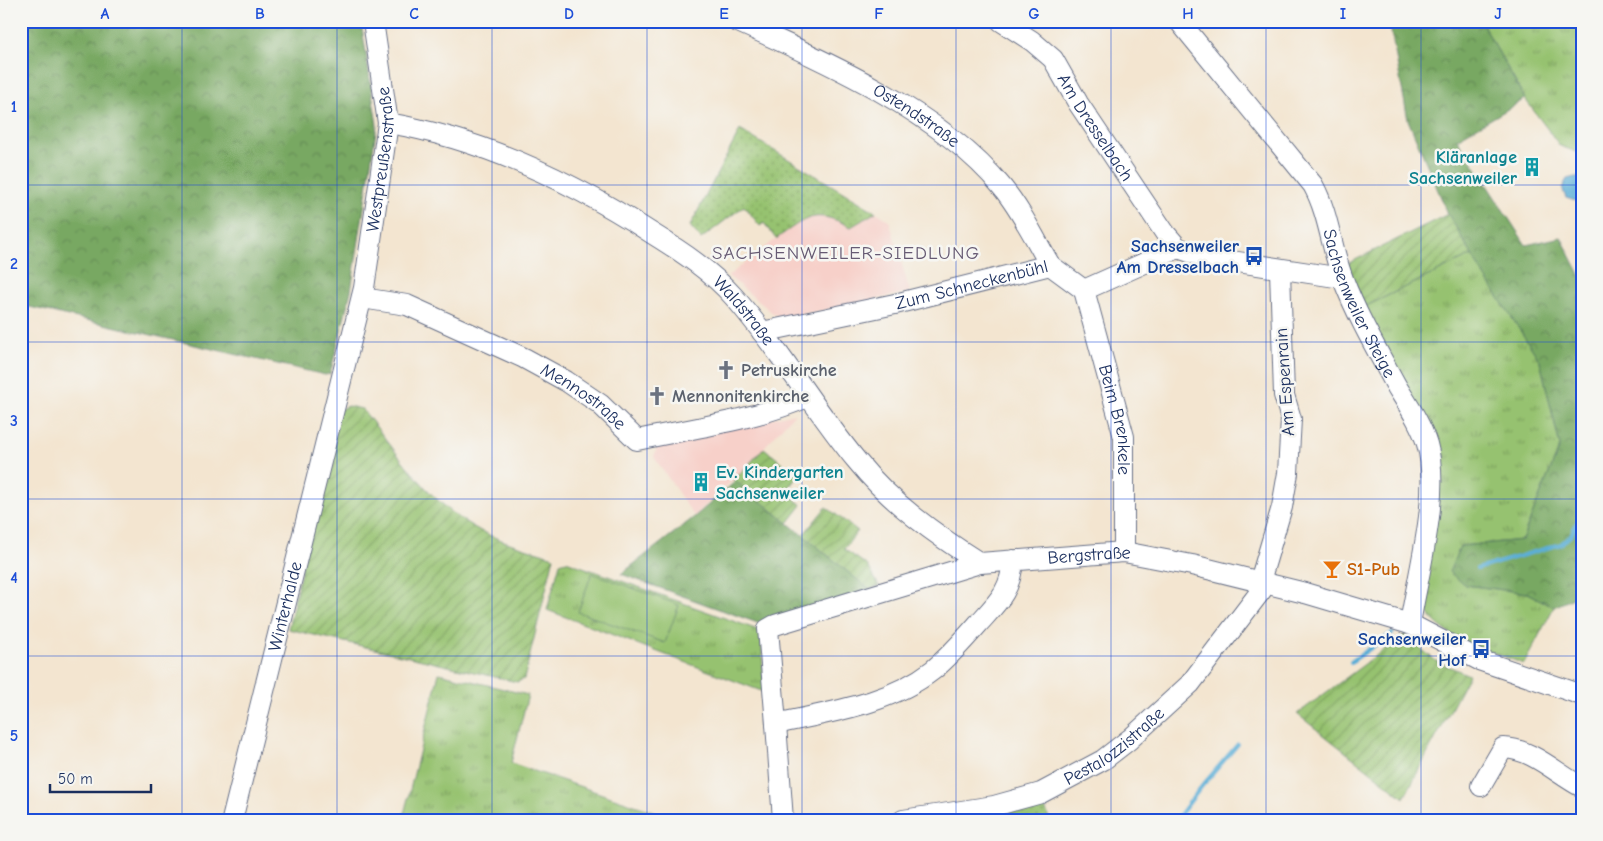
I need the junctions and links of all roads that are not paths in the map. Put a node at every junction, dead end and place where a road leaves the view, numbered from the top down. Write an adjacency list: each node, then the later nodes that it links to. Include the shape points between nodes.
1 (373, 21): 5 (street, Westpreußenstraße)
2 (736, 21): 7 (street, Ostendstraße, via 857,79 935,126 1002,187)
3 (1000, 21): 6 (street, Am Dresselbach, via 1053,59 1078,103)
4 (1179, 21): 9 (street, Sachsenweiler Steige, via 1313,185 1321,200)
5 (388, 123): 11 (street, Westpreußenstraße); 12 (street, Waldstraße, via 474,145 583,192 690,258 733,296)
6 (1178, 248): 8 (street, via 1205,257); 10 (street)
7 (1050, 265): 10 (street, Zum Schneckenbühl); 12 (street, Zum Schneckenbühl, via 895,304)
8 (1280, 270): 9 (street); 18 (street, Am Espenrain, via 1284,394 1291,419 1288,473)
9 (1342, 278): 19 (street, Sachsenweiler Steige, via 1427,444 1431,470 1427,525)
10 (1084, 290): 15 (street, Beim Brenkele, via 1124,437)
11 (362, 298): 13 (street, Westpreußenstraße); 14 (street, Mennostraße, via 407,305 524,358 600,404 637,440 731,420 790,405)
12 (762, 332): 14 (street, Waldstraße)
13 (339, 393): 24 (street, Winterhalde)
14 (807, 397): 17 (street, Waldstraße, via 858,463 887,493 950,544)
15 (1124, 552): 16 (street, Bergstraße); 18 (street, Bergstraße)
16 (1013, 560): 17 (street, Bergstraße); 21 (street, via 1012,577 1006,593 956,648 912,684 871,702)
17 (980, 563): 21 (street, Bergstraße, via 768,629)
18 (1263, 582): 19 (street, Bergstraße); 26 (street, Pestalozzistraße, via 1190,684 1103,760 1041,793 994,806)
19 (1410, 624): 20 (street, Bergstraße, via 1479,660)
20 (1582, 695)
21 (776, 724): 25 (street)
22 (1481, 786): 23 (street, via 1503,748 1520,751)
23 (1582, 787)
24 (232, 820)
25 (783, 820)
26 (903, 820)

